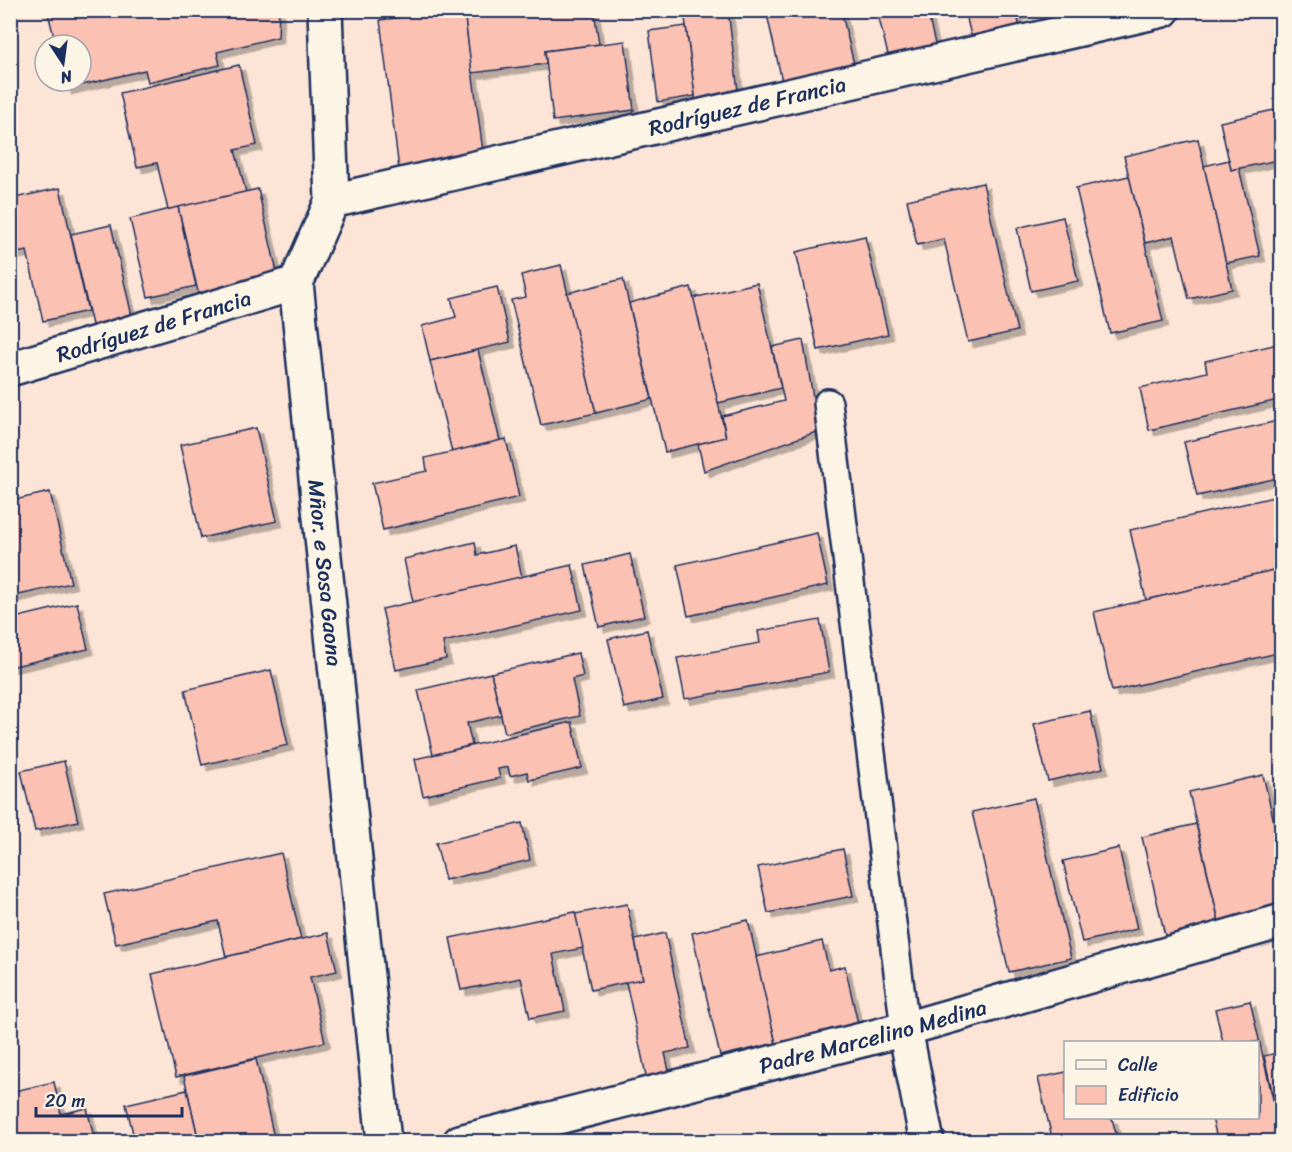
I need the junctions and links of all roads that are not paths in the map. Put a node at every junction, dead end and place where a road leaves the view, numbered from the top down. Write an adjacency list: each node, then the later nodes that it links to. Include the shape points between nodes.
1 (325, 10): 3 (street, Mñor. e Sosa Gaona)
2 (1163, 10): 3 (street, Rodríguez de Francia)
3 (332, 201): 4 (street, Mñor. e Sosa Gaona)
4 (296, 283): 5 (street, Rodríguez de Francia); 9 (street, Mñor. e Sosa Gaona)
5 (10, 369)
6 (828, 403): 8 (lane)
7 (1281, 921): 8 (street, Padre Marcelino Medina)
8 (905, 1029): 10 (street, Padre Marcelino Medina); 11 (street)
9 (384, 1142)
10 (460, 1142)
11 (927, 1142)

